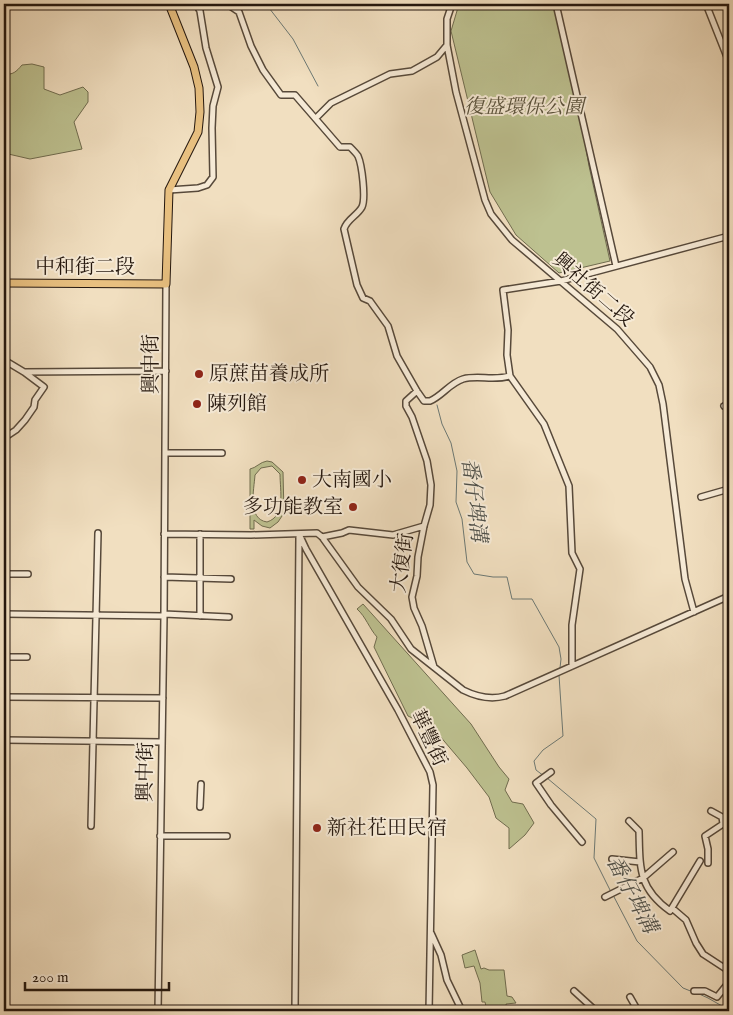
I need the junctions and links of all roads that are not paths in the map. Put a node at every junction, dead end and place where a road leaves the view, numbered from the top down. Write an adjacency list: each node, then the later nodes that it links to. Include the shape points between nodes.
1 (169, 4): 10 (main road, via 194,67 200,112 198,132)
2 (196, 4): 10 (street, via 218,88 212,128 212,177 208,185)
3 (227, 4): 9 (street, via 238,12 259,62 281,95 295,95)
4 (452, 4): 7 (street, 興社街二段, via 447,18)
5 (556, 4): 12 (street)
6 (706, 4): 8 (street)
7 (447, 45): 9 (street, via 437,57 412,71 390,74 331,103); 13 (street, 興社街二段, via 456,92 491,214 512,240)
8 (729, 62)
9 (316, 118): 20 (street, via 340,147 350,147 358,155 363,202 344,229 357,284 363,298 370,301 388,326 397,356)
10 (169, 190): 15 (main road)
11 (729, 236): 12 (street)
12 (616, 266): 13 (street)
13 (561, 281): 19 (street, via 503,290); 38 (street, 興社街二段, via 617,329 650,367 659,385 685,580)
14 (4, 283): 15 (main road, 中和街二段)
15 (166, 284): 17 (street, 興中街)
16 (4, 360): 18 (street)
17 (166, 371): 18 (street); 22 (street, 興中街)
18 (24, 372): 21 (street, via 44,387 25,420)
19 (510, 376): 20 (street, via 459,380 430,401 424,400); 46 (street, via 544,424 569,486 572,553 580,569 572,625)
20 (416, 391): 26 (street, 大復街, via 406,401 406,406 427,461 431,485)
21 (4, 438)
22 (166, 453): 23 (street); 28 (street, 興中街)
23 (222, 453)
24 (729, 489): 25 (street)
25 (701, 497)
26 (424, 526): 31 (street, via 393,535 349,530); 47 (street, 大復街, via 412,597)
27 (98, 533): 41 (street)
28 (164, 534): 29 (street); 34 (street, 興中街)
29 (200, 534): 30 (street); 35 (street)
30 (299, 534): 31 (street, via 317,533); 71 (street, 華豐街, via 430,772 433,785); 78 (street)
31 (322, 537): 47 (street, 大復街, via 358,587 391,619 411,648)
32 (4, 574): 33 (street)
33 (28, 574)
34 (164, 576): 35 (street); 40 (street, 興中街)
35 (200, 578): 36 (street); 42 (street)
36 (231, 579)
37 (729, 596): 38 (street)
38 (694, 612): 46 (street)
39 (4, 614): 41 (street)
40 (164, 615): 41 (street); 42 (street); 50 (street, 興中街)
41 (96, 616): 49 (street)
42 (200, 616): 43 (street)
43 (229, 617)
44 (4, 657): 45 (street)
45 (27, 657)
46 (572, 666): 47 (street, via 497,698 472,695)
47 (435, 667)
48 (4, 697): 49 (street)
49 (95, 698): 50 (street); 52 (street)
50 (162, 698): 53 (street, 興中街)
51 (4, 740): 52 (street)
52 (94, 741): 53 (street); 59 (street)
53 (162, 742): 60 (street, 興中街)
54 (551, 772): 62 (street, via 536,783)
55 (200, 784): 56 (street)
56 (200, 807)
57 (711, 811): 67 (street, via 722,817 723,824 705,836)
58 (629, 821): 66 (street, via 639,832)
59 (91, 826)
60 (160, 836): 61 (street); 77 (street, 興中街)
61 (226, 836)
62 (582, 842)
63 (673, 852): 68 (street)
64 (612, 859): 66 (street)
65 (700, 861): 70 (street)
66 (640, 862): 68 (street)
67 (708, 863)
68 (643, 878): 69 (street); 70 (street, via 655,900 670,911)
69 (605, 897)
70 (672, 908): 72 (street, via 686,920 703,954)
71 (430, 933): 79 (street, 華豐街); 80 (street)
72 (729, 971)
73 (729, 982): 75 (street, via 716,997 705,991)
74 (574, 991): 81 (street)
75 (694, 991)
76 (630, 997): 82 (street)
77 (158, 1011)
78 (295, 1011)
79 (429, 1011)
80 (462, 1011)
81 (596, 1011)
82 (638, 1011)

